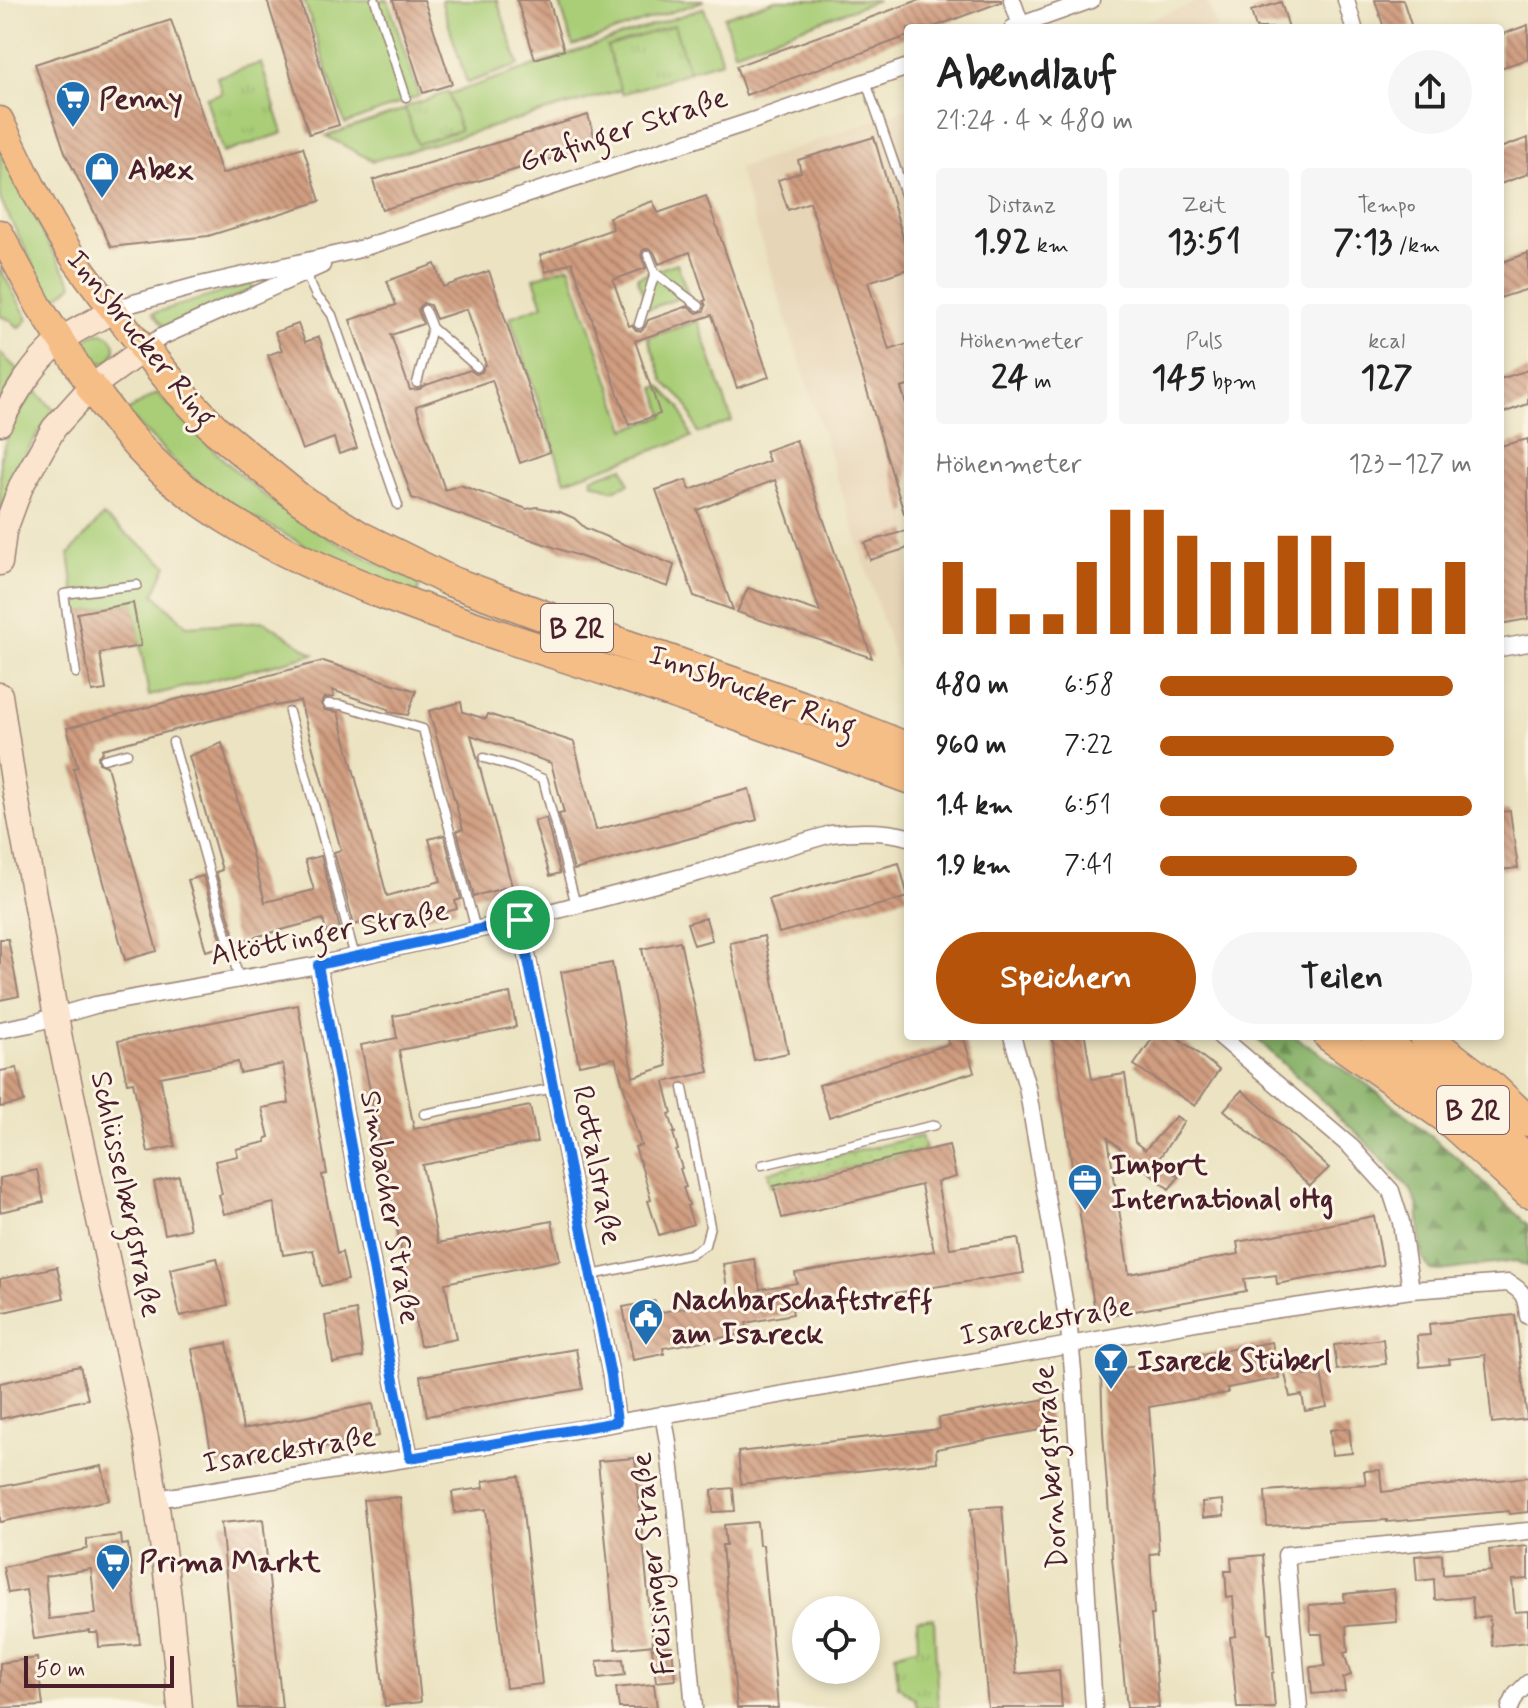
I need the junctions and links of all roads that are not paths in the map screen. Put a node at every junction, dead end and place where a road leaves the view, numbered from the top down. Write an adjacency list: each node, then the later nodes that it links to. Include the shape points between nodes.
1 (375, 0): 10 (lane)
2 (1012, 0): 5 (street)
3 (1091, 0): 6 (street)
4 (1346, 0): 7 (street)
5 (1016, 24)
6 (1025, 24)
7 (1353, 24)
8 (904, 68): 9 (street, Grafinger Straße)
9 (866, 82): 12 (lane); 14 (street, Grafinger Straße)
10 (406, 97)
11 (0, 120): 20 (main road, Innsbrucker Ring / B 2R, via 69,250)
12 (904, 191)
13 (0, 233): 23 (main road, Innsbrucker Ring / B 2R)
14 (356, 250): 16 (street, Grafinger Straße); 20 (street, Grafinger Straße, via 196,286)
15 (648, 255): 17 (lane)
16 (305, 272): 24 (street, Grafinger Straße); 29 (lane, via 332,315)
17 (655, 273): 18 (lane); 21 (lane)
18 (699, 306)
19 (425, 310): 22 (lane)
20 (113, 311): 23 (street, Grafinger Straße); 24 (main road, Innsbrucker Ring / B 2R)
21 (639, 324)
22 (432, 328): 25 (lane); 26 (lane)
23 (60, 341): 27 (main road, Innsbrucker Ring / B 2R); 28 (street, via 18,389)
24 (144, 349): 27 (street, Grafinger Straße); 39 (highway, Innsbrucker Ring / B 2R, via 216,430 301,500 361,537 450,581)
25 (477, 367)
26 (417, 383)
27 (91, 387): 30 (street, via 54,428 21,486 4,532); 43 (highway, Innsbrucker Ring / B 2R, via 142,450 189,492 239,527 318,568)
28 (0, 423)
29 (398, 505)
30 (0, 563)
31 (137, 585): 34 (lane, via 64,594)
32 (1528, 643): 33 (street)
33 (1504, 647)
34 (76, 673)
35 (0, 695): 51 (street, Schlüsselbergstraße)
36 (328, 704): 47 (lane, via 423,729)
37 (289, 712): 48 (lane)
38 (173, 742): 50 (lane)
39 (904, 746)
40 (127, 753): 42 (lane)
41 (484, 758): 45 (lane, via 543,779)
42 (104, 759)
43 (904, 777)
44 (904, 836): 45 (street, Altöttinger Straße, via 875,831 831,834)
45 (576, 905): 46 (street, Altöttinger Straße)
46 (520, 920): 47 (street, Altöttinger Straße); 59 (street, Rottalstraße)
47 (476, 930): 48 (street, Altöttinger Straße)
48 (355, 957): 49 (street, Altöttinger Straße)
49 (318, 965): 50 (street, Altöttinger Straße); 74 (street, Simbacher Straße)
50 (239, 979): 51 (street, Altöttinger Straße)
51 (56, 1017): 52 (street, Altöttinger Straße); 75 (street, Schlüsselbergstraße)
52 (0, 1030)
53 (1013, 1040): 71 (street, Dornbergstraße, via 1027,1087)
54 (1225, 1040): 69 (street, via 1351,1147 1391,1191)
55 (1335, 1040): 67 (highway, via 1445,1117)
56 (1381, 1040): 65 (highway, B 2R, via 1458,1097)
57 (1430, 1040): 63 (highway, B 2R)
58 (1462, 1040): 61 (highway)
59 (554, 1088): 62 (lane); 68 (street, Rottalstraße)
60 (683, 1088): 68 (lane, via 710,1226 705,1245 690,1254)
61 (1528, 1096)
62 (424, 1114)
63 (1528, 1121)
64 (935, 1125): 66 (lane)
65 (1528, 1160)
66 (762, 1165)
67 (1528, 1192)
68 (591, 1275): 73 (street, Rottalstraße)
69 (1411, 1290): 70 (street, Isareckstraße, via 1508,1283 1525,1298); 71 (street, Isareckstraße)
70 (1528, 1316)
71 (1070, 1345): 72 (street, Isareckstraße); 80 (street, Dornbergstraße)
72 (663, 1414): 73 (street, Isareckstraße); 79 (street, Freisinger Straße)
73 (617, 1422): 74 (street, Isareckstraße)
74 (410, 1458): 75 (street, Isareckstraße)
75 (157, 1499): 78 (street, Schlüsselbergstraße)
76 (1528, 1531): 81 (street, via 1286,1555)
77 (1528, 1683): 82 (street)
78 (180, 1708)
79 (694, 1708)
80 (1094, 1708)
81 (1299, 1708)
82 (1510, 1708)

